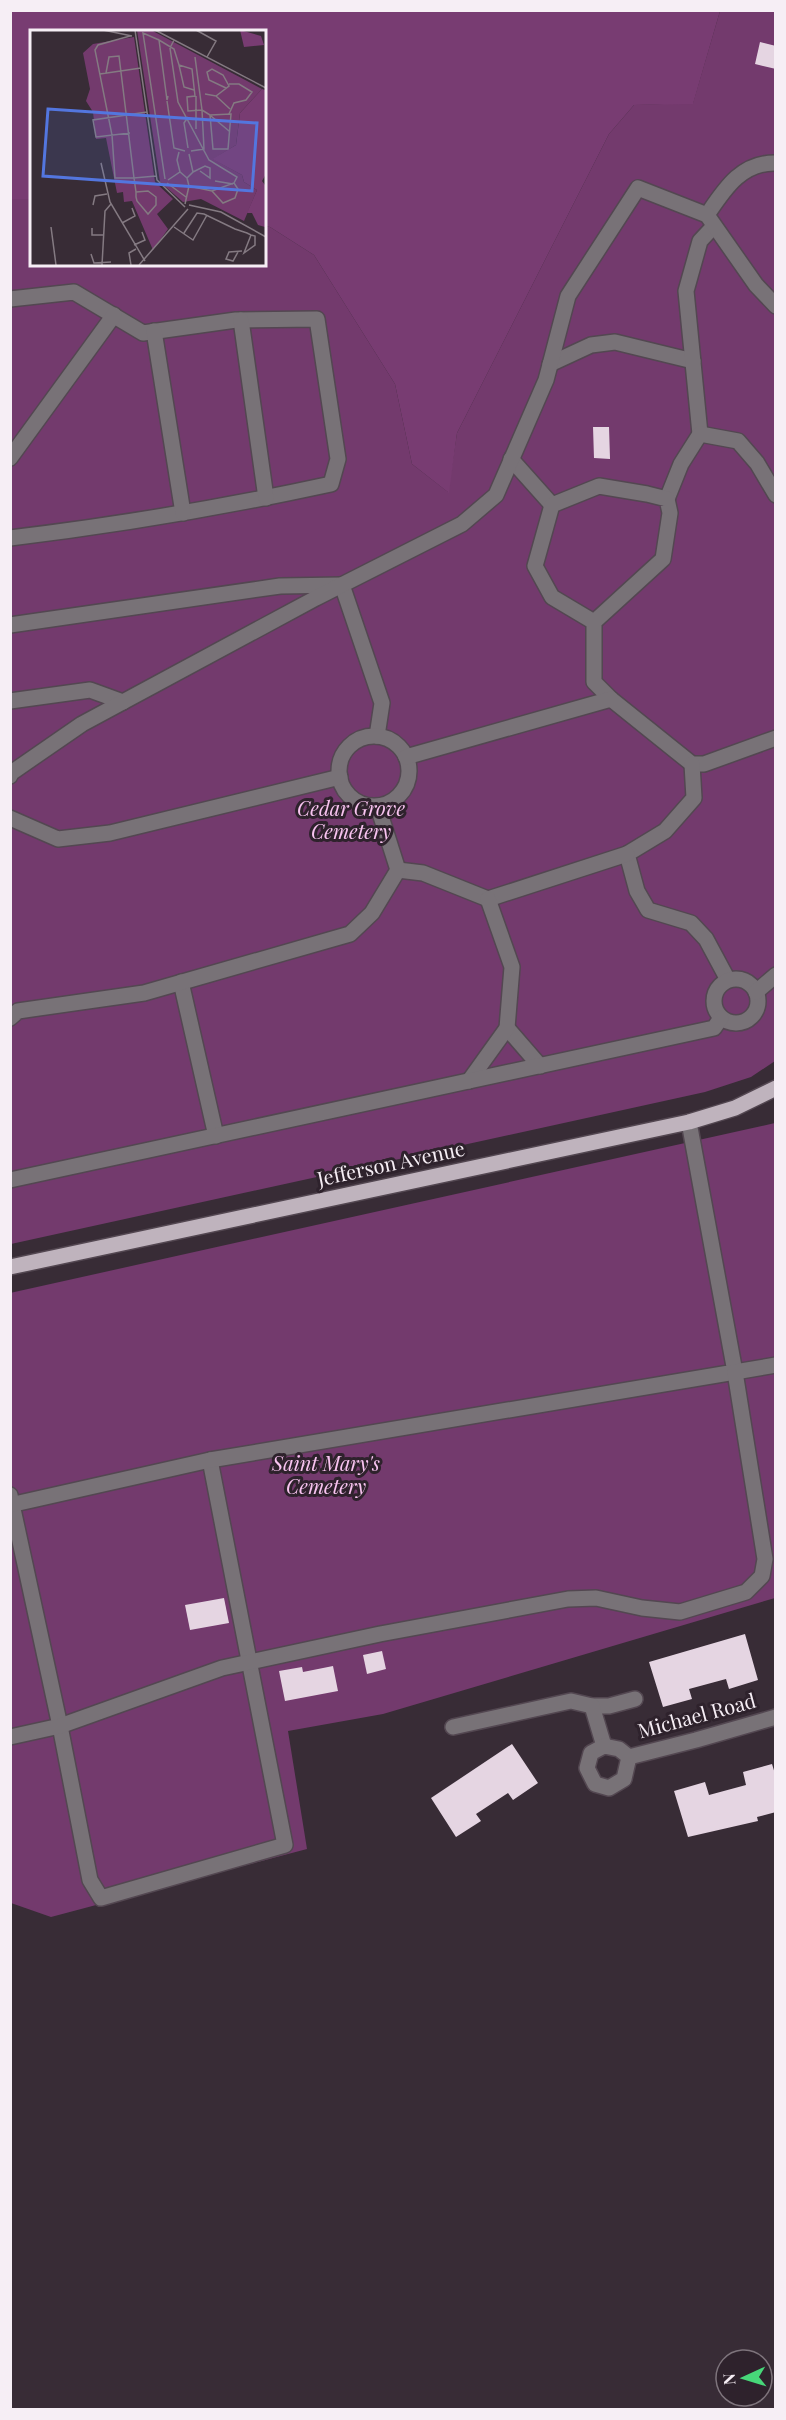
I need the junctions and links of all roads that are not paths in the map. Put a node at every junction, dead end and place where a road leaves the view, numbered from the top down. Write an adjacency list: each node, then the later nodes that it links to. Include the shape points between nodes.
1 (776, 163): 2 (street, via 753,166 730,182)
2 (711, 220): 4 (street, via 756,285); 8 (street, via 700,241 686,291); 9 (street, via 638,188 568,296)
3 (10, 300): 5 (street, via 74,292)
4 (776, 306)
5 (114, 315): 7 (street, via 143,333); 11 (street)
6 (241, 320): 7 (street); 14 (street); 14 (street, via 317,319 338,459 331,484)
7 (153, 331): 17 (street)
8 (693, 361): 9 (street, via 615,342 591,345); 10 (street)
9 (550, 364): 12 (street)
10 (700, 434): 13 (street, via 738,441); 15 (street, via 681,464)
11 (10, 458)
12 (511, 459): 16 (street); 19 (street, via 496,495 462,524)
13 (776, 495)
14 (266, 498): 17 (street)
15 (667, 500): 16 (street, via 599,486); 20 (street, via 670,513 663,559)
16 (552, 505): 20 (street, via 535,566 552,597)
17 (183, 513): 18 (street)
18 (10, 538)
19 (342, 585): 21 (street, via 280,586); 24 (street); 25 (street, via 382,703)
20 (594, 622): 22 (street, via 594,682)
21 (10, 625)
22 (611, 699): 27 (street); 28 (street)
23 (10, 701): 24 (street, via 90,690)
24 (123, 702): 29 (street, via 82,724)
25 (376, 736): 27 (street, via 398,744); 30 (street, via 365,737 346,749)
26 (776, 738): 28 (street, via 704,764)
27 (406, 757): 31 (street, via 406,787 399,797)
28 (692, 764): 33 (street, via 694,798 665,831)
29 (10, 776)
30 (340, 777): 31 (street, via 346,793 355,801); 32 (street, via 110,833 58,839)
31 (378, 807): 34 (street)
32 (10, 818)
33 (627, 854): 35 (street); 37 (street, via 637,891 648,910 691,923 706,939)
34 (398, 870): 35 (street, via 423,873); 38 (street, via 372,913 350,934)
35 (488, 898): 42 (street, via 512,967)
36 (776, 975): 39 (street)
37 (728, 980): 39 (street, via 742,979); 41 (street, via 714,997)
38 (182, 982): 40 (street, via 144,993); 47 (street)
39 (756, 992): 41 (street, via 759,1001 748,1020 734,1023)
40 (13, 1010)
41 (721, 1018): 43 (street, via 714,1028)
42 (507, 1028): 43 (street); 44 (street)
43 (540, 1066): 44 (street)
44 (469, 1081): 47 (street)
45 (776, 1088): 46 (main road, Jefferson Avenue, via 735,1108)
46 (690, 1122): 49 (main road, Jefferson Avenue); 51 (street)
47 (216, 1136): 48 (street)
48 (10, 1180)
49 (10, 1267)
50 (776, 1365): 51 (street)
51 (735, 1372): 52 (street); 54 (street, via 765,1559 762,1576 746,1592 680,1612 596,1598 568,1599)
52 (210, 1460): 53 (street); 54 (street)
53 (11, 1501): 58 (street)
54 (250, 1661): 58 (street); 58 (street, via 285,1845 101,1898 90,1880)
55 (635, 1699): 56 (street)
56 (592, 1706): 59 (street, via 571,1701); 61 (street)
57 (776, 1717): 62 (street, Michael Road)
58 (60, 1726): 60 (street)
59 (453, 1727)
60 (10, 1737)
61 (604, 1746): 62 (street, Michael Road); 62 (street, Michael Road, via 591,1753 586,1768 595,1784 609,1788 624,1779)
62 (629, 1756)

